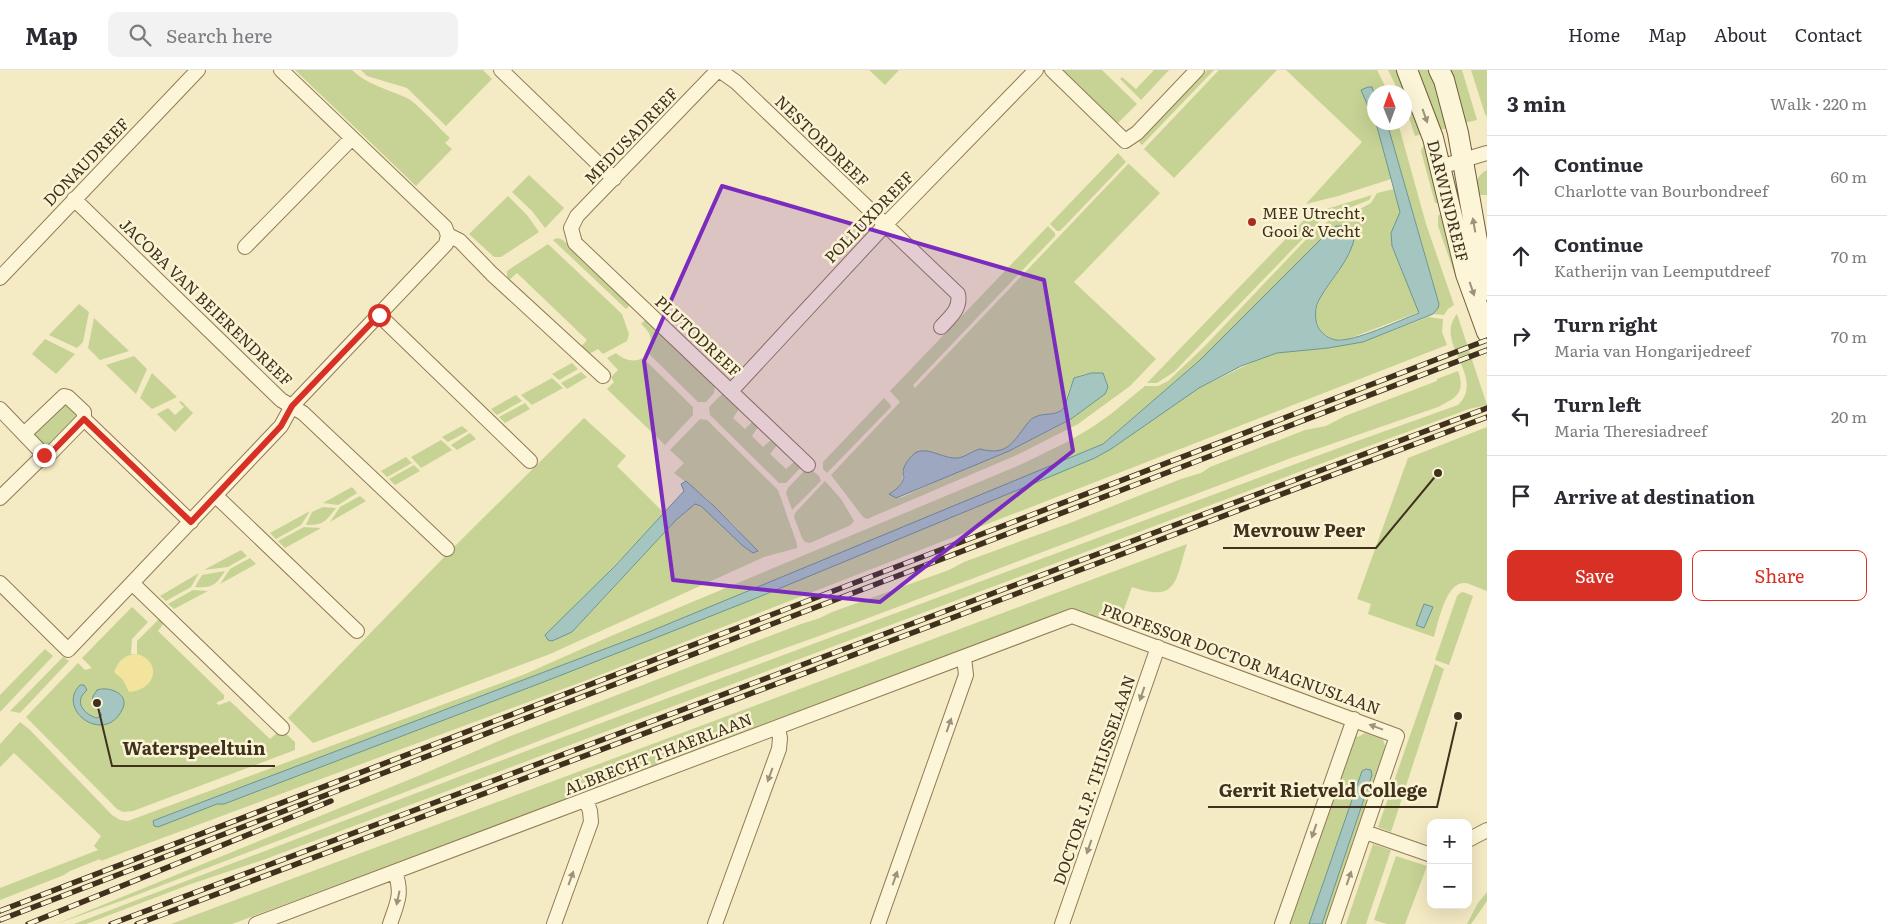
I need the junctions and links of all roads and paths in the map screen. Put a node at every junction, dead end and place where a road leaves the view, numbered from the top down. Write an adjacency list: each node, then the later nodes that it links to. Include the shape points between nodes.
1 (198, 70): 15 (street, DONAUDREEF)
2 (281, 70): 10 (street)
3 (719, 70): 14 (street, MEDUSADREEF); 16 (street, NESTORDREEF, via 736,82)
4 (1036, 70): 16 (street, POLLUXDREEF)
5 (1052, 70): 6 (street, via 1125,141 1137,133)
6 (1197, 70)
7 (1407, 70): 13 (main road, DARWINDREEF, one-way to 13, via 1433,138)
8 (1440, 70): 12 (main road, DARWINDREEF)
9 (510, 73): 14 (street)
10 (352, 138): 18 (street, via 445,228); 19 (street)
11 (1487, 153): 12 (street)
12 (1463, 161): 13 (street); 21 (main road, DARWINDREEF, one-way to 12)
13 (1440, 168): 24 (main road, DARWINDREEF, one-way to 24, via 1466,274)
14 (614, 179): 17 (street, MEDUSADREEF, via 577,216)
15 (74, 199): 20 (street, DONAUDREEF); 27 (street, JACOBA VAN BEIERENDREEF, via 274,394)
16 (885, 225): 23 (street, NESTORDREEF, via 958,294 957,309); 26 (street, POLLUXDREEF)
17 (571, 228): 26 (street, PLUTODREEF, via 576,243)
18 (448, 235): 22 (street, via 446,244); 25 (street, via 460,241)
19 (245, 247)
20 (0, 278)
21 (1487, 290)
22 (379, 315): 27 (street); 32 (street)
23 (941, 327)
24 (1487, 332)
25 (604, 376)
26 (731, 391): 33 (street, PLUTODREEF)
27 (292, 406): 34 (street, via 281,426); 37 (street, JACOBA VAN BEIERENDREEF)
28 (0, 409): 30 (street)
29 (84, 419): 30 (street, via 84,412 64,396); 31 (street, via 48,456); 36 (street)
30 (24, 434): 31 (street)
31 (44, 455): 35 (street)
32 (530, 461)
33 (808, 465)
34 (216, 496): 36 (street); 41 (street)
35 (0, 498)
36 (191, 522): 39 (street)
37 (447, 549)
38 (0, 583): 39 (street, via 68,650)
39 (132, 583): 45 (street)
40 (1072, 616): 42 (street, PROFESSOR DOCTOR MAGNUSLAAN); 43 (street, ALBRECHT THAERLAAN)
41 (357, 631)
42 (1158, 648): 44 (street, PROFESSOR DOCTOR MAGNUSLAAN); 58 (street, DOCTOR J.P. THIJSSELAAN, one-way to 58)
43 (964, 658): 46 (street, ALBRECHT THAERLAAN); 57 (street, one-way to 43, via 966,675)
44 (1354, 719): 49 (street, PROFESSOR DOCTOR MAGNUSLAAN, one-way to 44, via 1397,736); 59 (street, one-way to 59)
45 (282, 728)
46 (778, 728): 47 (street, ALBRECHT THAERLAAN); 56 (street, one-way to 56, via 779,749)
47 (586, 800): 52 (street, ALBRECHT THAERLAAN); 55 (street, one-way to 47, via 591,822)
48 (1487, 830): 50 (street)
49 (1365, 832): 51 (street); 60 (street, one-way to 49)
50 (1472, 838)
51 (1427, 855)
52 (395, 872): 53 (street, ALBRECHT THAERLAAN); 54 (street, one-way to 54, via 400,895)
53 (256, 924)
54 (390, 924)
55 (554, 924)
56 (716, 924)
57 (878, 924)
58 (1062, 924)
59 (1282, 924)
60 (1333, 924)

